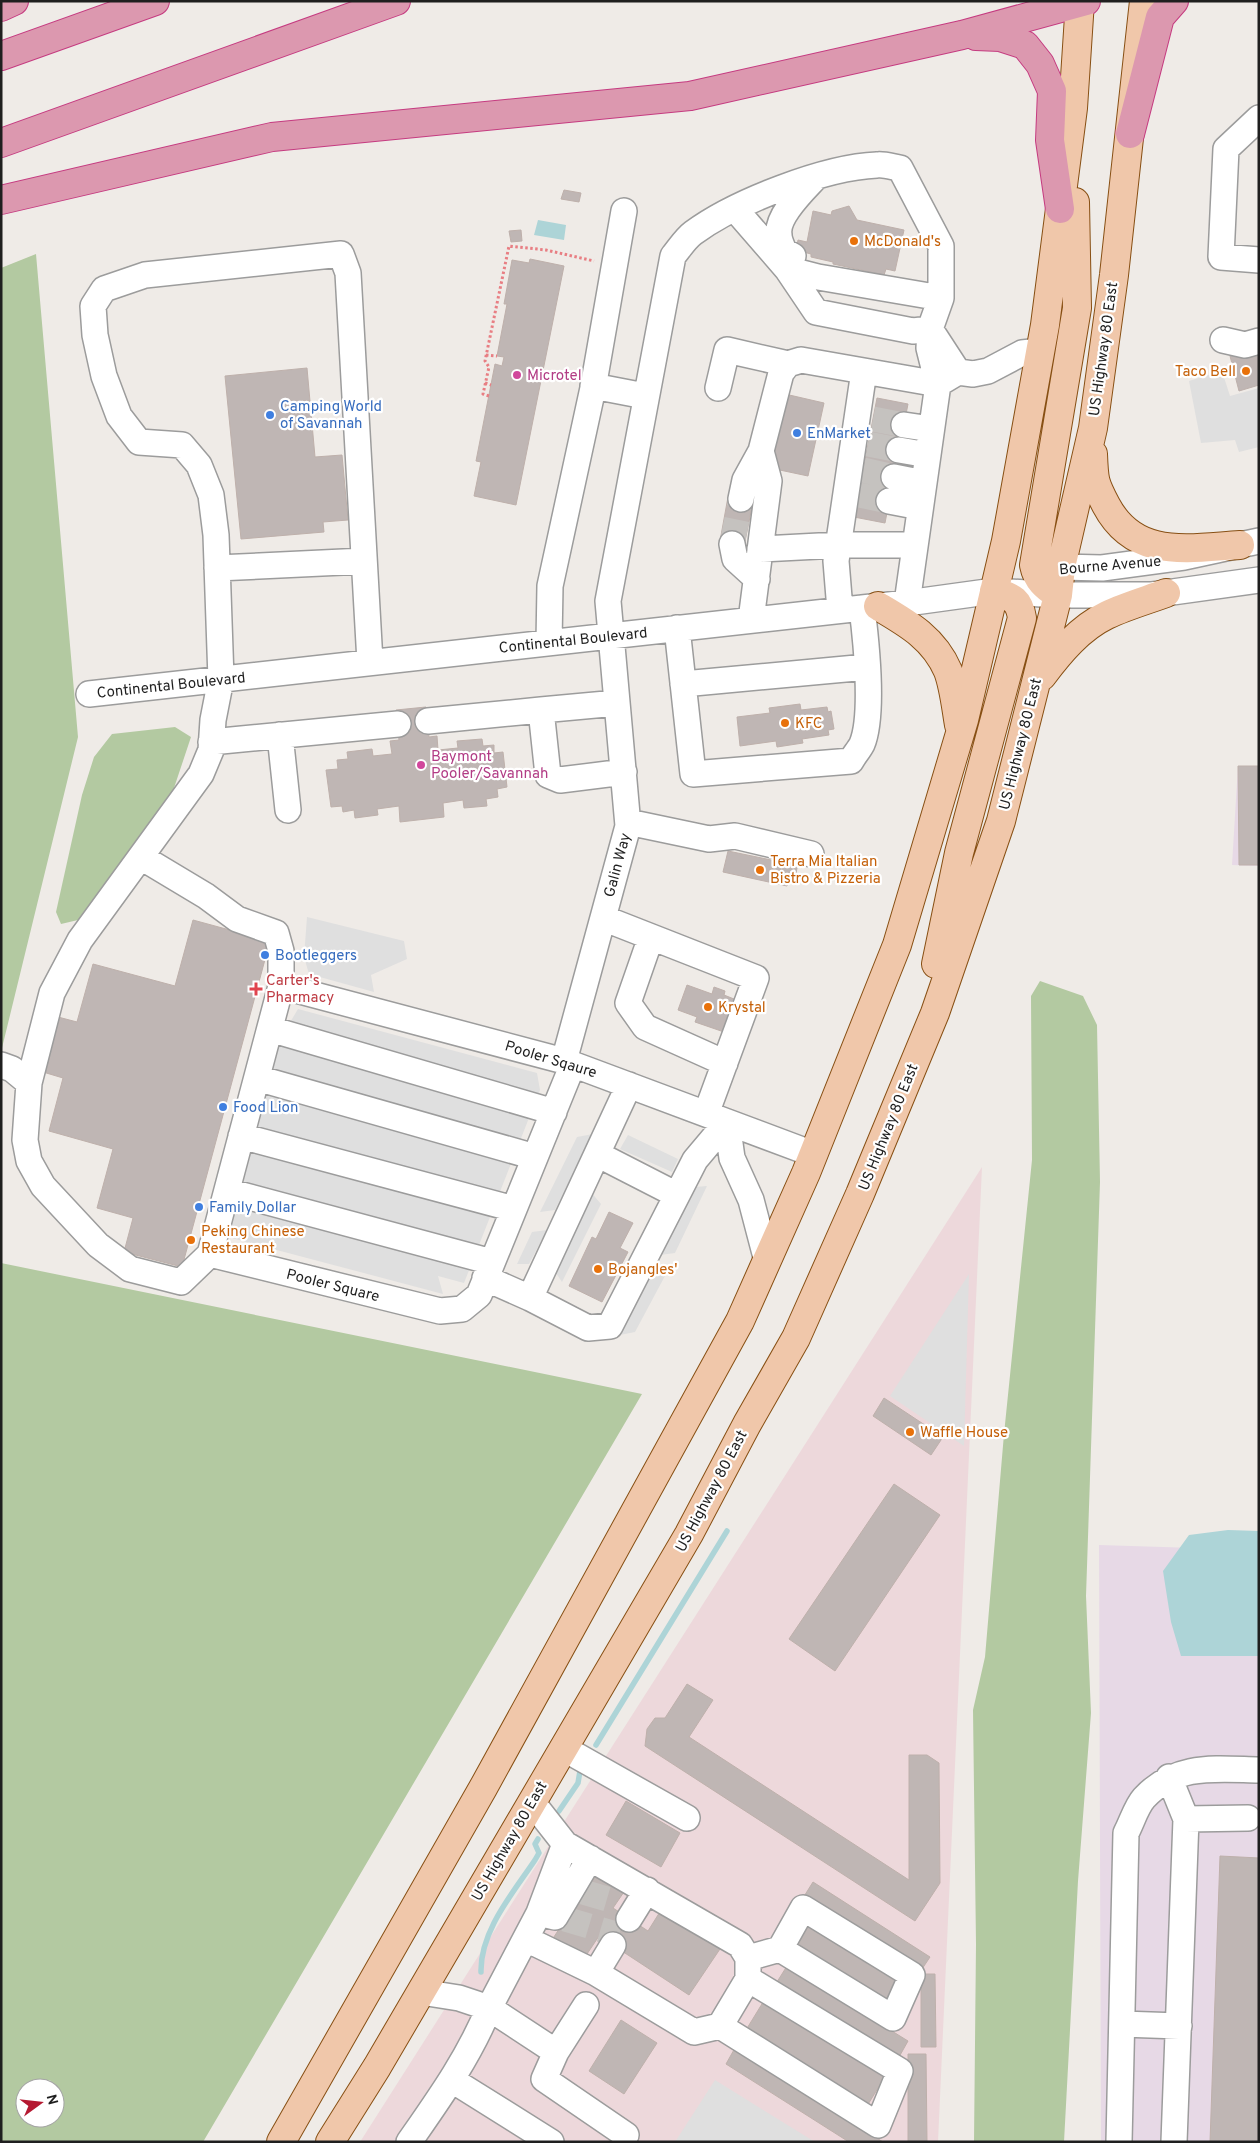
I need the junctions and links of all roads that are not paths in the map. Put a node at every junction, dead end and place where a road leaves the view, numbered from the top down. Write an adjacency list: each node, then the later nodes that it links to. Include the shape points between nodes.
1 (14, 1): 7 (highway)
2 (155, 1): 9 (highway)
3 (396, 1): 13 (highway)
4 (1144, 1): 12 (main road, US Highway 80 East)
5 (1174, 1): 12 (highway, via 1160,17)
6 (1082, 2): 8 (highway); 10 (main road)
7 (1, 7)
8 (962, 35): 15 (highway, via 690,96 272,137); 17 (highway, via 1000,37 1025,45 1040,64 1052,91 1050,140)
9 (1, 56)
10 (1072, 108): 17 (main road); 50 (main road, via 1077,308 1034,565)
11 (1259, 118): 19 (street, via 1226,149 1221,257)
12 (1130, 134): 34 (main road, US Highway 80 East)
13 (1, 143)
14 (819, 174): 16 (street, Galin Way); 21 (street, via 793,201 780,223 778,234 784,251 796,258 879,276); 22 (street, Galin Way, via 878,164 900,168 941,246)
15 (1, 200)
16 (735, 209): 20 (street); 32 (street, Galin Way, via 692,234 673,256)
17 (1060, 209): 26 (main road)
18 (624, 211): 30 (street)
19 (1259, 260)
20 (788, 269): 21 (street); 23 (street, via 816,312 913,330)
21 (901, 291): 22 (street)
22 (941, 298): 23 (street)
23 (930, 329): 29 (street)
24 (1223, 340): 25 (street, via 1245,345)
25 (1259, 341)
26 (1040, 351): 29 (street, via 1022,353 988,371); 53 (main road)
27 (788, 364): 28 (street, via 801,360); 31 (street, via 726,350); 37 (street, via 781,373)
28 (864, 371): 29 (street); 45 (street, via 865,417 852,494)
29 (948, 378): 35 (street)
30 (593, 386): 32 (street); 61 (street, via 550,586)
31 (718, 388)
32 (645, 396): 60 (street, Galin Way, via 608,601)
33 (904, 425): 35 (street)
34 (1092, 428): 43 (main road, via 1094,481 1114,520 1133,538 1158,547); 50 (main road, US Highway 80 East)
35 (931, 430): 38 (street)
36 (899, 450): 38 (street)
37 (761, 451): 41 (street, via 745,480); 47 (street, via 769,481)
38 (928, 456): 40 (street)
39 (894, 477): 40 (street)
40 (922, 495): 42 (street); 46 (street)
41 (741, 500)
42 (890, 501)
43 (1250, 543): 50 (street, Bourne Avenue, via 1184,557 1102,568)
44 (732, 544): 51 (street, via 735,559)
45 (838, 545): 46 (street); 47 (street); 57 (street, via 836,561)
46 (915, 545): 56 (street)
47 (760, 549): 51 (street)
48 (364, 561): 49 (street); 49 (street, via 348,273 341,254 145,275 104,290 93,306 95,335 104,376 119,416 139,442 182,445 199,465 212,495); 62 (street)
49 (217, 568): 64 (street)
50 (1048, 571): 53 (street, Bourne Avenue); 55 (main road, US Highway 80 East)
51 (757, 578): 58 (street)
52 (1259, 580): 54 (street, Bourne Avenue)
53 (994, 591): 55 (street, Continental Boulevard); 56 (street, Continental Boulevard); 72 (main road); 84 (main road, via 1013,598 1020,606 1022,618 959,853)
54 (1166, 593): 55 (street, Bourne Avenue); 66 (main road, via 1106,615 1061,651)
55 (1058, 595): 66 (main road, US Highway 80 East)
56 (907, 603): 57 (street, Continental Boulevard)
57 (860, 608): 58 (street, Continental Boulevard); 63 (street); 72 (main road, via 913,626 934,646 948,672)
58 (751, 620): 59 (street, Continental Boulevard)
59 (677, 628): 60 (street, Continental Boulevard); 65 (street)
60 (610, 636): 61 (street, Continental Boulevard); 68 (street, Galin Way)
61 (549, 642): 62 (street, Continental Boulevard)
62 (370, 662): 64 (street, Continental Boulevard)
63 (867, 667): 65 (street); 65 (street, via 868,720 862,745 851,761 693,774)
64 (221, 679): 67 (street, Continental Boulevard); 74 (street)
65 (683, 684)
66 (1035, 685): 84 (main road, US Highway 80 East, via 1001,821)
67 (89, 694)
68 (617, 703): 69 (street); 75 (street, Galin Way)
69 (541, 710): 70 (street); 75 (street, via 548,774 560,780)
70 (428, 721)
71 (398, 724): 73 (street)
72 (961, 731): 95 (main road, via 897,945)
73 (280, 735): 74 (street); 76 (street)
74 (212, 742): 79 (street, via 201,774)
75 (624, 772): 77 (street, Galin Way)
76 (288, 810)
77 (628, 822): 78 (street, via 709,839 735,836); 80 (street, Galin Way)
78 (811, 854)
79 (141, 858): 82 (street, via 237,918 276,933 282,951); 89 (street, via 80,940 52,994)
80 (603, 918): 81 (street); 85 (street, Galin Way)
81 (651, 937): 86 (street, via 628,1003 645,1027); 86 (street, via 756,978)
82 (281, 986): 83 (street); 85 (street, Pooler Sqaure)
83 (270, 1029): 88 (street); 91 (street)
84 (917, 1056): 104 (main road, US Highway 80 East, via 796,1338 690,1534)
85 (569, 1062): 90 (street, Pooler Sqaure); 91 (street, Pooler Square)
86 (725, 1063): 92 (street)
87 (1, 1065): 89 (street, via 12,1069)
88 (257, 1078): 93 (street); 96 (street)
89 (29, 1083): 100 (street, via 25,1140 29,1161 43,1186 98,1245 130,1269 181,1282)
90 (629, 1085): 92 (street, Pooler Sqaure); 94 (street)
91 (554, 1112): 96 (street, Pooler Square)
92 (717, 1118): 95 (street, Pooler Sqaure); 98 (street); 101 (street, via 751,1200)
93 (241, 1136): 97 (street); 99 (street)
94 (597, 1154): 98 (street); 103 (street)
95 (814, 1154): 101 (main road)
96 (535, 1157): 99 (street, Pooler Square)
97 (227, 1191): 100 (street); 102 (street)
98 (677, 1194): 103 (street, via 610,1326 588,1328)
99 (514, 1209): 102 (street, Pooler Square)
100 (210, 1254): 102 (street, Pooler Square, via 440,1311 462,1309 478,1295)
101 (767, 1261): 128 (main road, via 740,1321 582,1610)
102 (489, 1270): 103 (street)
103 (530, 1298)
104 (563, 1748): 107 (main road, US Highway 80 East); 108 (street)
105 (1259, 1770): 106 (street, via 1206,1769)
106 (1169, 1777): 110 (street); 122 (street, via 1143,1799 1126,1833)
107 (532, 1802): 111 (street); 119 (main road, US Highway 80 East)
108 (687, 1818)
109 (1248, 1818): 110 (street)
110 (1186, 1819): 124 (street)
111 (565, 1844): 112 (street); 113 (street)
112 (590, 1858): 113 (street, via 578,1890); 117 (street, via 632,1905 740,1946)
113 (553, 1916): 114 (street)
114 (526, 1939): 118 (street); 121 (street)
115 (613, 1945): 118 (street)
116 (780, 1949): 116 (street, via 892,2018 912,1975 803,1908); 117 (street)
117 (748, 1968): 123 (street); 123 (street, via 900,2071 878,2125)
118 (596, 1973): 123 (street, via 694,2032)
119 (421, 1992): 121 (street, via 459,1998); 129 (main road, US Highway 80 East)
120 (586, 2005): 125 (street)
121 (489, 2008): 125 (street); 126 (street)
122 (1122, 2024): 124 (street); 132 (street)
123 (720, 2026)
124 (1178, 2026): 133 (street)
125 (556, 2052): 127 (street, via 544,2079)
126 (452, 2080): 130 (street); 131 (street)
127 (626, 2135)
128 (281, 2142)
129 (330, 2142)
130 (409, 2142)
131 (551, 2142)
132 (1119, 2142)
133 (1174, 2142)

